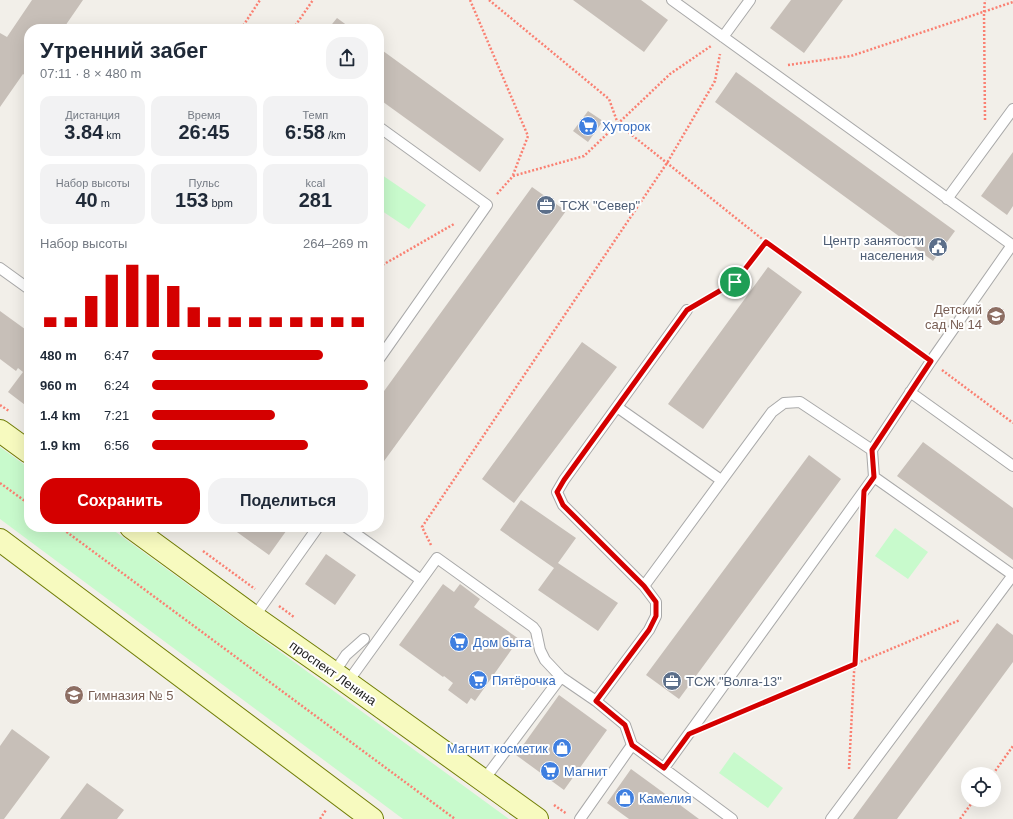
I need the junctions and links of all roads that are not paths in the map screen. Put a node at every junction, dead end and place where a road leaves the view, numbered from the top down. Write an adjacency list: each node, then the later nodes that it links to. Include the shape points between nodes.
1 (672, 0): 3 (lane)
2 (750, 0): 3 (lane)
3 (724, 38): 6 (lane)
4 (1013, 109): 6 (lane)
5 (384, 131): 10 (lane, via 488,205)
6 (947, 198): 11 (lane, via 1012,245)
7 (0, 268): 8 (lane)
8 (24, 285)
9 (687, 310): 12 (lane)
10 (384, 352)
11 (910, 392): 15 (lane); 16 (lane)
12 (617, 408): 18 (lane); 25 (lane, via 557,492 563,505)
13 (0, 431): 14 (street)
14 (24, 448)
15 (872, 450): 17 (lane); 18 (lane, via 800,402 784,404 772,412)
16 (1013, 466)
17 (874, 477): 23 (lane); 32 (lane)
18 (722, 480): 25 (lane)
19 (138, 532): 26 (street, проспект Ленина)
20 (314, 532): 26 (lane)
21 (353, 532): 24 (lane)
22 (0, 541): 34 (street)
23 (1013, 575): 38 (lane)
24 (421, 580): 28 (lane, via 437,558 533,627 545,660); 29 (lane)
25 (644, 586): 30 (lane, via 656,602 656,616 649,630)
26 (254, 617): 29 (street, проспект Ленина)
27 (364, 639): 29 (lane, via 346,655)
28 (561, 677): 30 (lane); 33 (lane)
29 (340, 678): 33 (street, проспект Ленина)
30 (596, 701): 31 (lane, via 625,725)
31 (632, 745): 32 (lane); 36 (lane)
32 (664, 768): 37 (lane)
33 (483, 781): 35 (street, проспект Ленина)
34 (372, 819)
35 (537, 819)
36 (580, 819)
37 (732, 819)
38 (831, 819)

